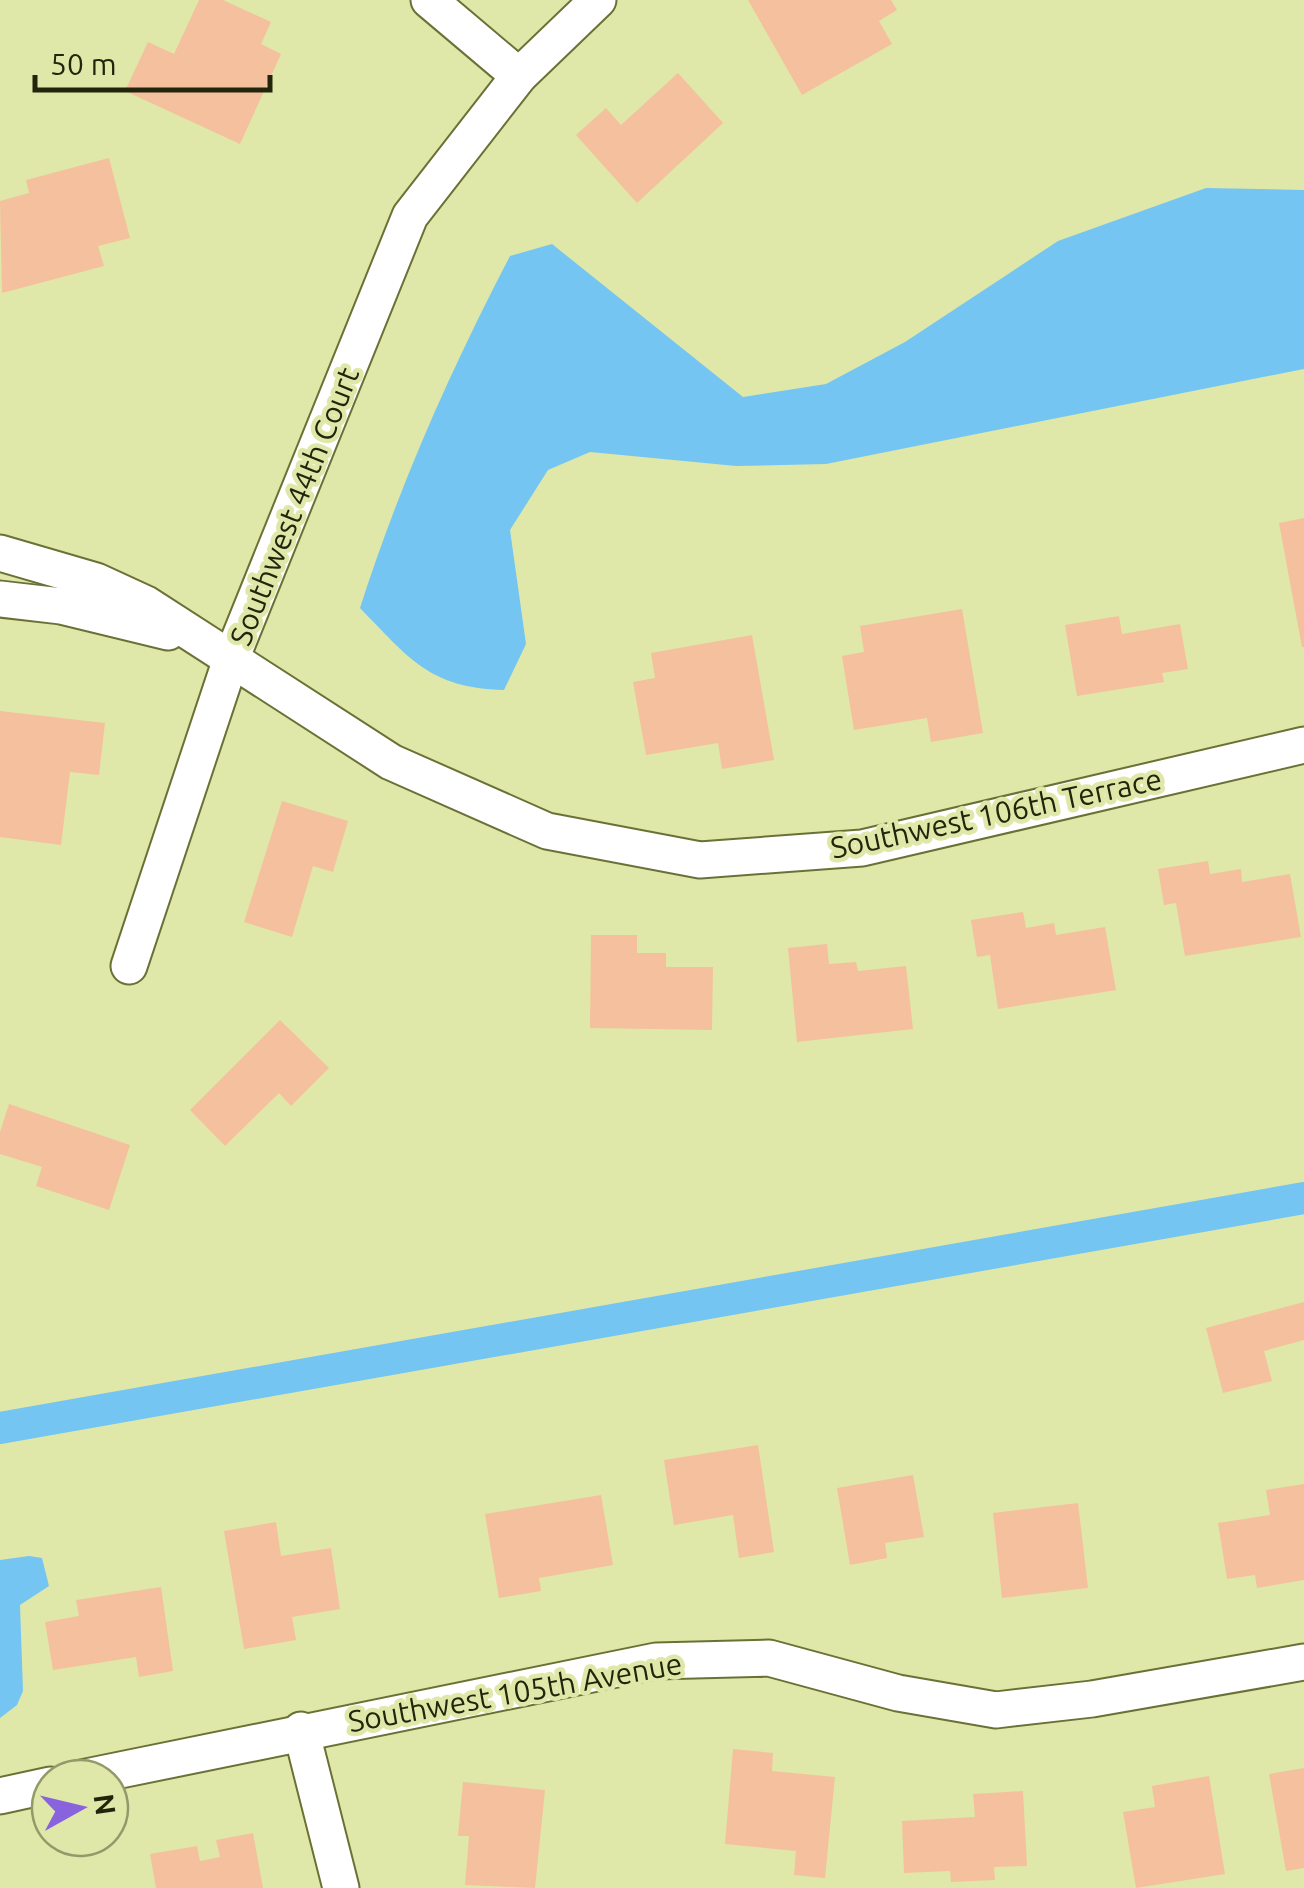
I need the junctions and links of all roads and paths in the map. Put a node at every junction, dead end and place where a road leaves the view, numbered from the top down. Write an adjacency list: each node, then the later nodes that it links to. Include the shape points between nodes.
1 (430, 0): 3 (street)
2 (598, 0): 3 (street, Southwest 44th Court)
3 (519, 76): 7 (street, Southwest 44th Court, via 410,216)
4 (0, 553): 6 (street, Southwest 106th Terrace, via 96,582 146,604)
5 (0, 599): 6 (street, Southwest 106th Terrace, via 62,606)
6 (198, 640): 7 (street, Southwest 106th Terrace)
7 (231, 659): 8 (street, Southwest 106th Terrace, via 391,762 547,831 700,860 862,848); 9 (street, Southwest 44th Court)
8 (1304, 745)
9 (130, 966)
10 (1304, 1662): 11 (street, Southwest 105th Avenue, via 996,1710 898,1693 770,1658 656,1661)
11 (301, 1730): 12 (street, Southwest 105th Avenue); 15 (street)
12 (130, 1767)
13 (30, 1789): 14 (street)
14 (0, 1796)
15 (341, 1888)

